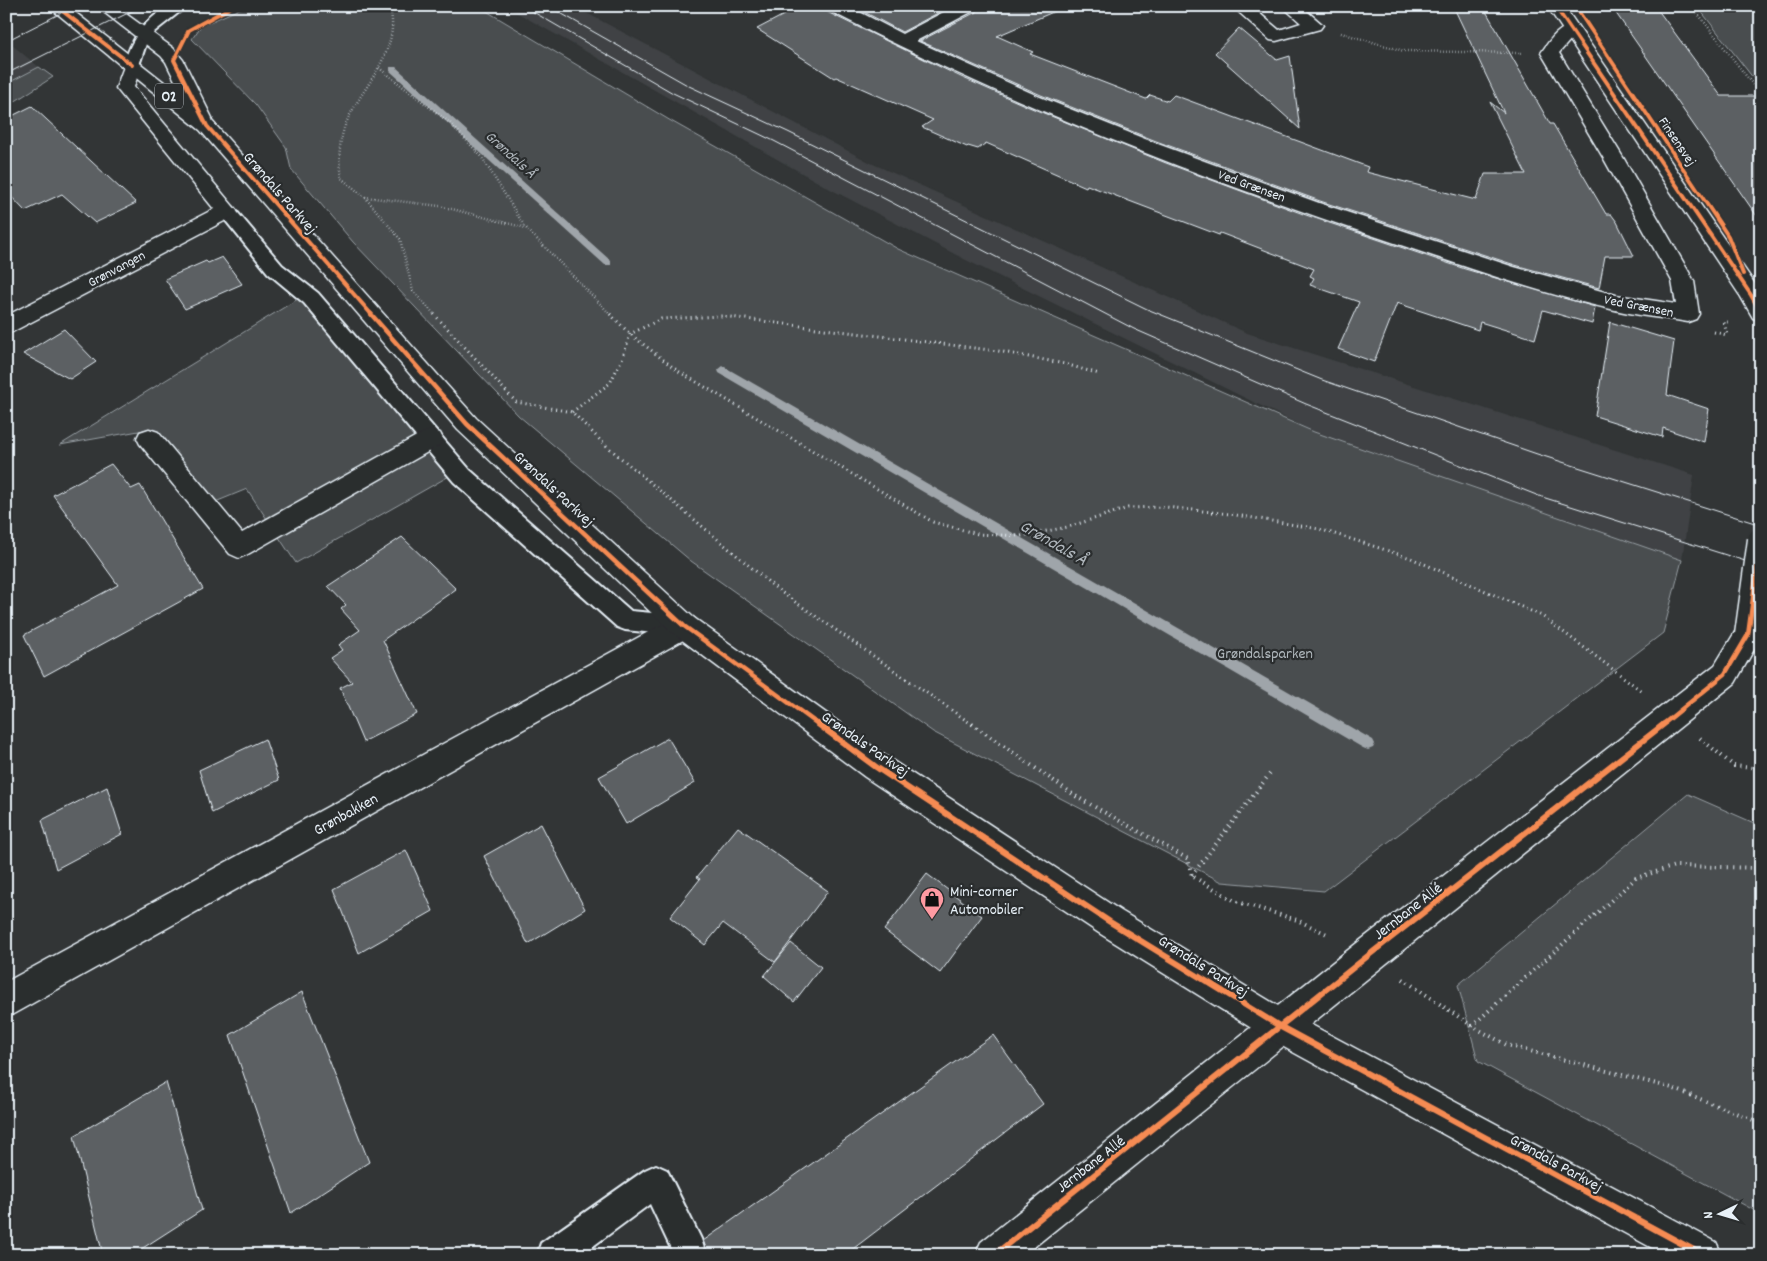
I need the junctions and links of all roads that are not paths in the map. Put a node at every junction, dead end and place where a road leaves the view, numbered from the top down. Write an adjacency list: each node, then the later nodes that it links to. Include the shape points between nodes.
1 (56, 6): 14 (street, Grøndals Parkvej / O2)
2 (104, 6): 12 (street, Grøndals Parkvej / O2)
3 (180, 6): 12 (lane)
4 (834, 6): 13 (street, Ved Grænsen)
5 (969, 6): 13 (street)
6 (1240, 6): 7 (street, via 1276,36 1314,25)
7 (1290, 6)
8 (1555, 6): 10 (street, Finsensvej)
9 (1575, 6): 11 (street, Finsensvej)
10 (1570, 30): 11 (street); 13 (street, Ved Grænsen, via 1550,53 1683,281 1688,314 1616,302 1543,282 1312,208 1042,104); 17 (street, Finsensvej)
11 (1590, 30): 17 (street, Finsensvej, via 1728,236)
12 (143, 35): 14 (lane); 15 (street, Grøndals Parkvej / O2, via 174,60)
13 (902, 41)
14 (132, 65): 15 (street, Grøndals Parkvej / O2); 16 (street, via 125,88)
15 (207, 126): 22 (street, Grøndals Parkvej / O2, via 467,424)
16 (227, 211): 18 (street, Grønvangen); 20 (lane, via 274,268 311,298)
17 (1757, 300)
18 (6, 326)
19 (149, 438): 20 (street, via 239,547)
20 (430, 439): 22 (lane, via 462,476 625,620)
21 (1761, 540): 24 (street, Jernbane Allé, bridge, via 1748,635 1725,674)
22 (684, 626): 23 (street, Grønbakken); 24 (street, Grøndals Parkvej / O2, via 876,767 1110,922)
23 (6, 1001)
24 (1281, 1027): 27 (street, Jernbane Allé); 28 (street, Grøndals Parkvej / O2)
25 (689, 1251): 26 (lane, via 656,1181)
26 (554, 1255)
27 (994, 1255)
28 (1703, 1255)

